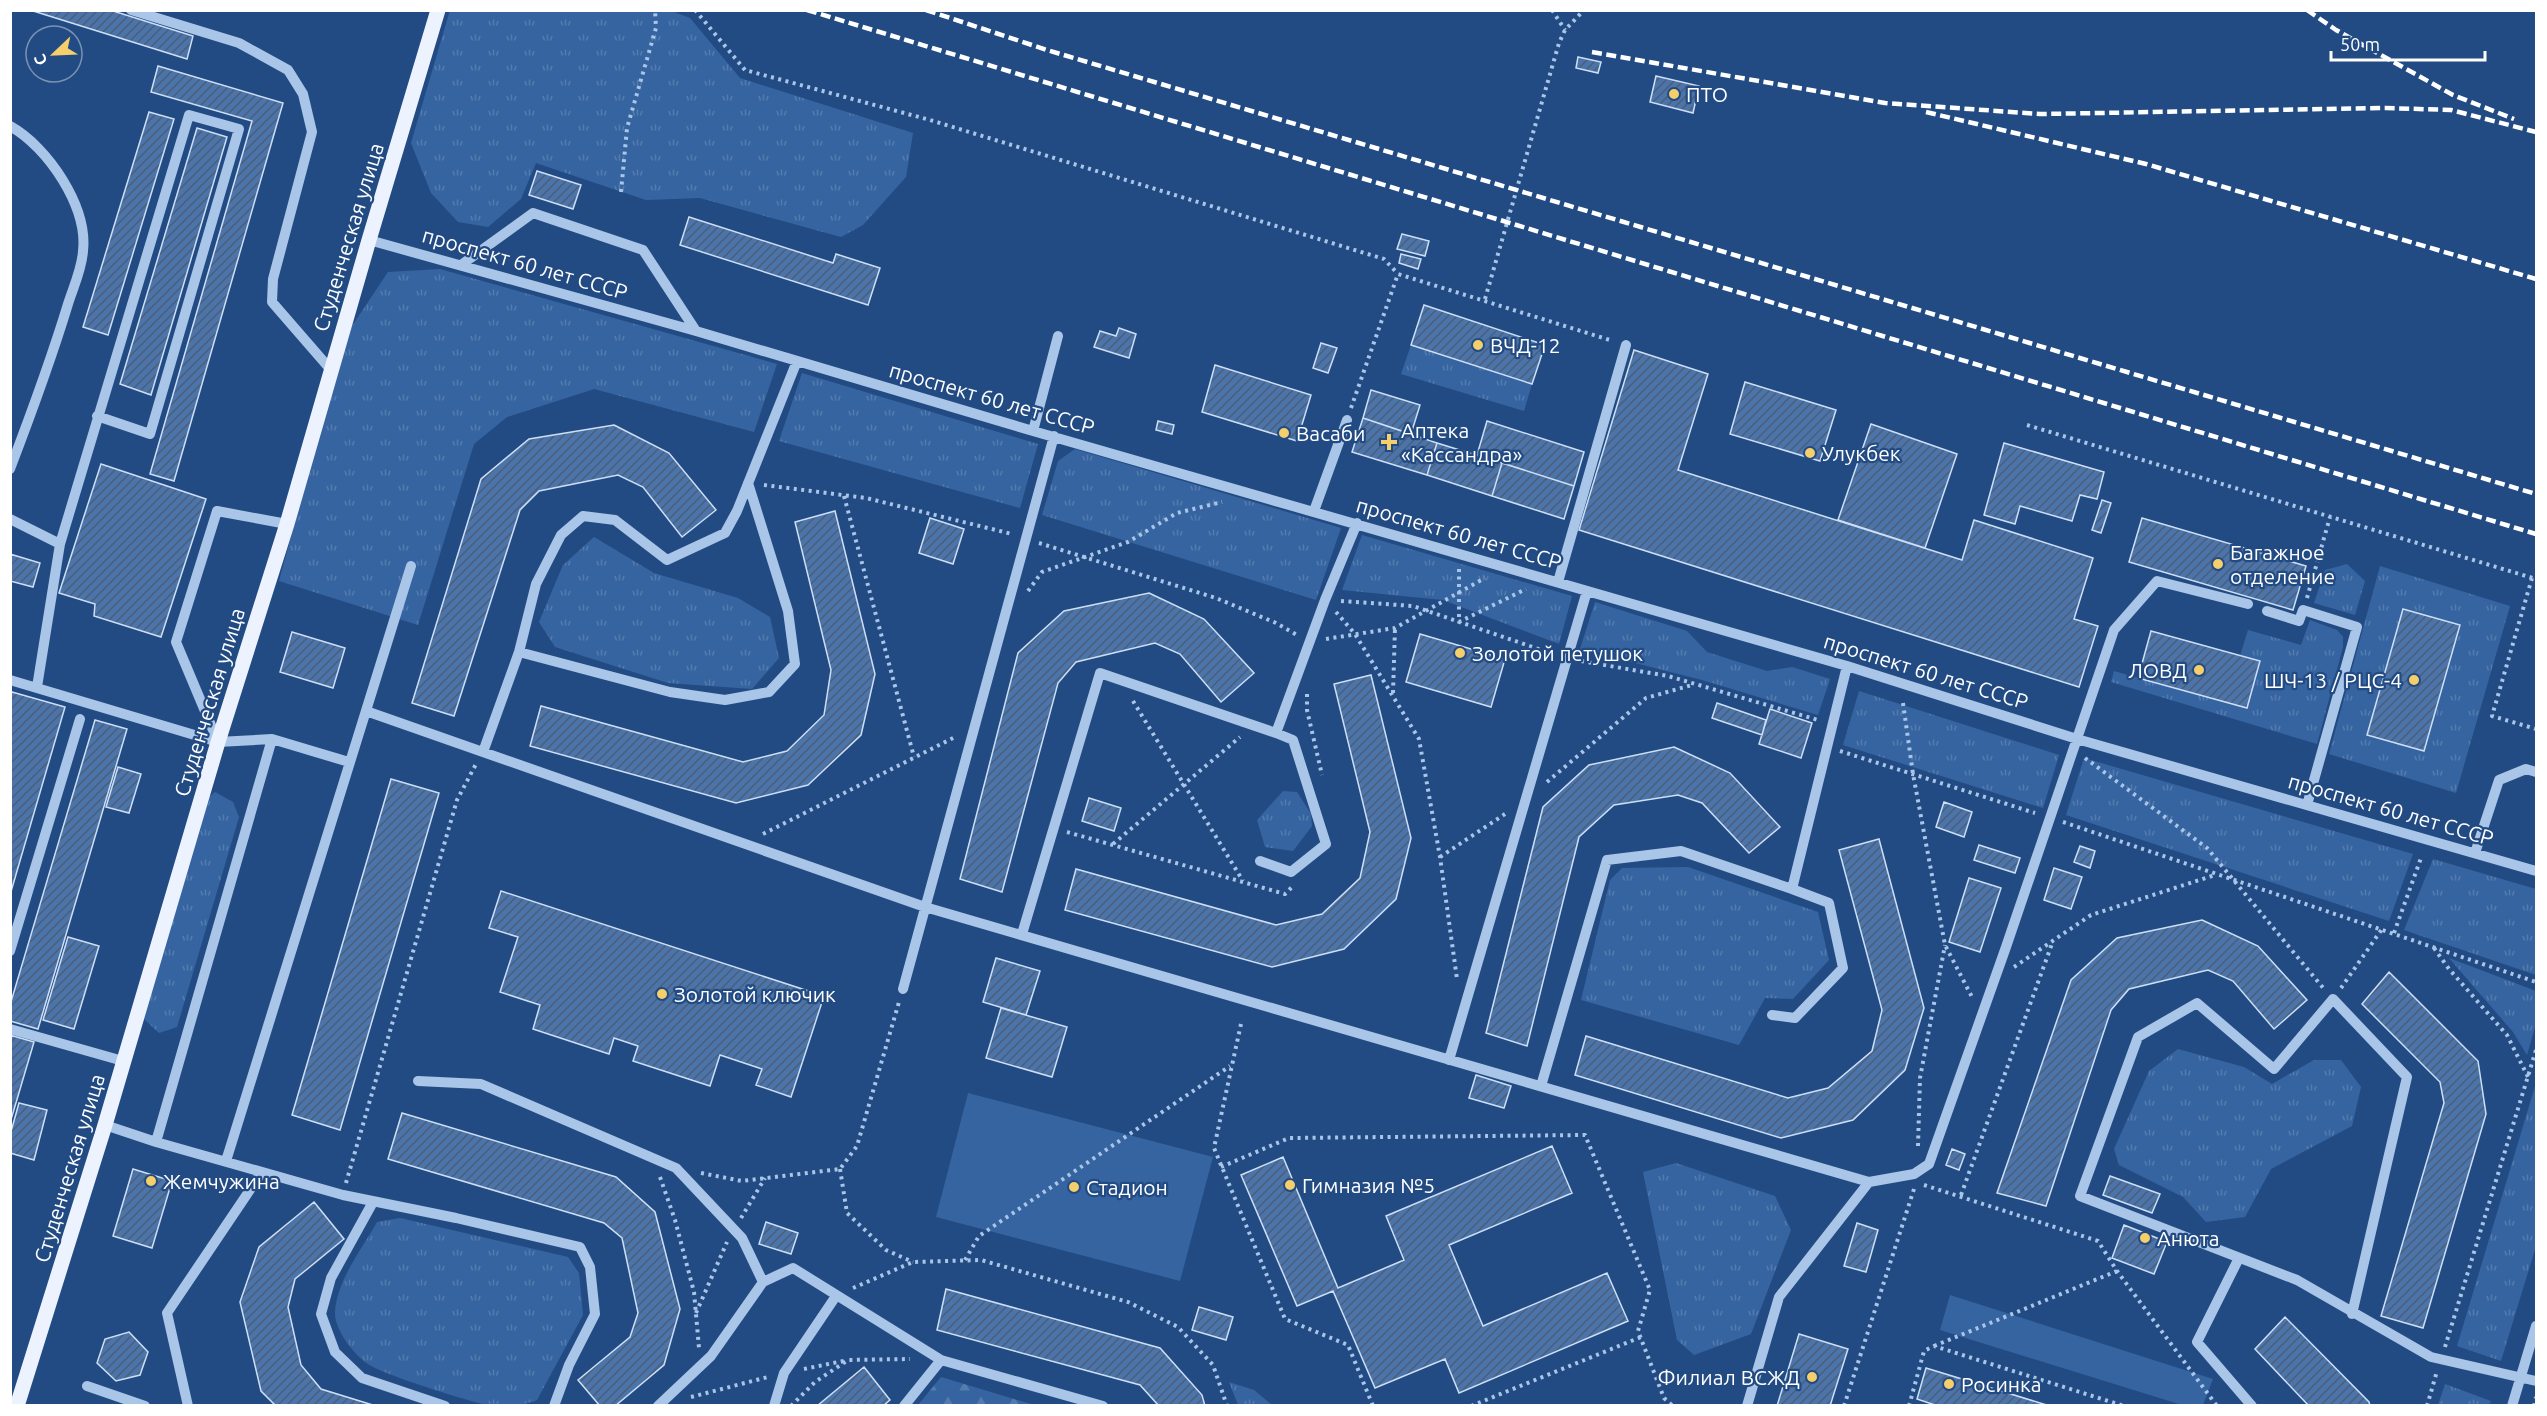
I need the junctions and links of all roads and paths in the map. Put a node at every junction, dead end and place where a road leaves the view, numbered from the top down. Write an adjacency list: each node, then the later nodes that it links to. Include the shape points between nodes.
1 (131, 10): 18 (street, via 239,44 288,70 303,94 312,132 273,279 272,302)
2 (438, 10): 10 (main road, Студенческая улица)
3 (655, 10): 9 (path, via 656,28 627,128)
4 (696, 10): 12 (path, via 746,70 930,120 1384,259)
5 (1551, 10): 7 (path)
6 (1584, 10): 7 (path)
7 (1565, 30): 13 (path)
8 (10, 126): 25 (street, via 44,153 68,189 80,220 83,251 53,354)
9 (621, 192)
10 (369, 240): 11 (street, проспект 60 лет СССР); 18 (main road, Студенческая улица)
11 (461, 265): 14 (street, проспект 60 лет СССР); 14 (street, via 533,213 643,250)
12 (1398, 274): 13 (path); 19 (path)
13 (1485, 299): 16 (path)
14 (696, 331): 17 (street, проспект 60 лет СССР)
15 (1058, 336): 23 (street)
16 (1626, 345): 39 (street)
17 (796, 361): 23 (street, проспект 60 лет СССР); 26 (street)
18 (331, 370): 33 (main road, Студенческая улица)
19 (1351, 409)
20 (97, 416): 20 (street, via 189,115 239,129 150,434); 34 (street)
21 (1347, 420): 29 (street)
22 (2027, 425): 30 (path)
23 (1033, 431): 24 (street, проспект 60 лет СССР)
24 (1054, 436): 29 (street, проспект 60 лет СССР); 67 (street)
25 (10, 469)
26 (748, 483): 53 (street, via 724,533 667,560 615,520 584,516 561,536 536,584); 53 (street, via 788,611 795,664 769,692 725,700 670,693)
27 (844, 496): 75 (path)
28 (1228, 501): 41 (path, via 1177,513 1128,542 1042,572)
29 (1314, 511): 32 (street, проспект 60 лет СССР)
30 (2330, 517): 38 (path); 47 (path)
31 (10, 519): 34 (street)
32 (1357, 523): 39 (street, проспект 60 лет СССР); 44 (street)
33 (287, 524): 72 (main road, Студенческая улица); 72 (street, via 217,511 189,598 176,642)
34 (60, 544): 59 (street)
35 (1459, 562): 42 (path)
36 (411, 566): 63 (street)
37 (1494, 573): 42 (path)
38 (2534, 578): 68 (path, via 2492,716)
39 (1558, 582): 43 (street, проспект 60 лет СССР)
40 (1534, 585): 49 (path)
41 (1028, 591)
42 (1459, 591): 46 (path); 49 (path)
43 (1587, 591): 54 (street); 55 (street, проспект 60 лет СССР)
44 (1325, 600): 46 (path); 51 (path); 52 (street)
45 (2248, 604): 71 (street, via 2157,581 2114,630)
46 (1425, 610): 49 (path); 50 (path)
47 (2303, 610): 48 (street, via 2299,621); 83 (street, via 2357,627)
48 (2267, 611)
49 (1459, 622): 54 (path)
50 (1395, 628): 51 (path); 61 (path)
51 (1355, 634): 52 (path); 61 (path)
52 (1310, 642): 69 (street)
53 (519, 652): 74 (street)
54 (1566, 658): 58 (path, via 1668,676); 82 (street)
55 (1847, 666): 65 (street); 71 (street, проспект 60 лет СССР)
56 (10, 680): 59 (street)
57 (1120, 680): 66 (street); 81 (path); 85 (street, via 1101,673)
58 (1696, 685): 65 (path); 82 (path, via 1646,698)
59 (37, 687): 72 (street)
60 (1308, 687): 80 (path, via 1307,710)
61 (1392, 695): 89 (path, via 1419,739)
62 (1903, 703): 79 (path)
63 (366, 711): 74 (street); 77 (street)
64 (80, 719): 105 (street)
65 (1832, 724): 73 (street)
66 (1254, 725): 69 (street); 81 (path)
67 (973, 728): 75 (path); 98 (street)
68 (2536, 729)
69 (1276, 733): 91 (street, via 1293,740 1326,844 1291,872)
70 (272, 739): 72 (street); 77 (street); 123 (street)
71 (2077, 739): 83 (street, проспект 60 лет СССР); 84 (street)
72 (218, 742): 117 (main road, Студенческая улица)
73 (1827, 747): 79 (path); 97 (street)
74 (483, 752): 86 (street); 132 (path, via 457,800)
75 (914, 757): 86 (path)
76 (2084, 758): 94 (path, via 2207,848)
77 (349, 762): 125 (street)
78 (2536, 772): 88 (street, via 2526,769 2499,780)
79 (1913, 774): 84 (path); 103 (path)
80 (1323, 778)
81 (1184, 785): 87 (path); 95 (path)
82 (1524, 802): 89 (path); 116 (street)
83 (2307, 805): 88 (street, проспект 60 лет СССР)
84 (2050, 818): 93 (path); 107 (street)
85 (1054, 828): 87 (path); 101 (street)
86 (743, 843): 98 (street)
87 (1112, 844): 95 (path)
88 (2475, 853): 92 (street, проспект 60 лет СССР)
89 (1440, 857): 106 (path)
90 (2421, 858): 100 (path)
91 (1260, 861)
92 (2536, 872)
93 (2217, 874): 94 (path); 102 (path, via 2091,915)
94 (2233, 879): 99 (path); 110 (path)
95 (1244, 882): 96 (path, via 1285,894)
96 (1294, 886)
97 (1792, 889): 111 (street, via 1829,903 1843,968 1795,1018); 121 (street, via 1681,851 1607,860)
98 (925, 907): 101 (street); 109 (street)
99 (2382, 929): 100 (path); 110 (path)
100 (2394, 933): 104 (path)
101 (1023, 934): 116 (street)
102 (2053, 941): 107 (path); 133 (path)
103 (1945, 945): 112 (path); 130 (path, via 1920,1078)
104 (2433, 947): 108 (path); 119 (path, via 2507,1035)
105 (10, 951)
106 (1457, 981)
107 (1994, 981): 112 (street)
108 (2536, 982)
109 (903, 989): 128 (path, via 857,1146)
110 (2333, 999): 135 (street, via 2274,1069 2197,1003 2138,1037 2134,1047 2080,1196); 140 (street, via 2407,1077)
111 (1772, 1015)
112 (1982, 1017): 130 (street, via 1929,1164)
113 (1241, 1024): 118 (path)
114 (10, 1029): 117 (street)
115 (2536, 1050): 119 (path)
116 (1449, 1060): 121 (street)
117 (123, 1061): 122 (main road, Студенческая улица)
118 (1232, 1066): 126 (path, via 1214,1148); 136 (path, via 979,1236)
119 (2528, 1077): 144 (path)
120 (418, 1081): 124 (street, via 481,1084)
121 (1541, 1086): 131 (street)
122 (105, 1125): 123 (street); 154 (main road, Студенческая улица)
123 (156, 1142): 125 (street)
124 (653, 1158): 127 (street); 147 (path, via 694,1292)
125 (226, 1161): 129 (street)
126 (1221, 1167): 142 (path, via 1289,1138 1585,1135 1650,1290 1638,1331); 165 (path, via 1285,1318 1348,1345)
127 (676, 1168): 128 (path, via 742,1180); 138 (street, via 742,1238)
128 (840, 1169): 137 (path, via 847,1213 886,1250)
129 (262, 1172): 132 (street); 156 (street, via 167,1313)
130 (1917, 1172): 131 (street); 169 (path)
131 (1869, 1182): 168 (street, via 1779,1297)
132 (343, 1195): 134 (street)
133 (1961, 1195)
134 (373, 1202): 157 (street, via 331,1278 321,1314 335,1352 362,1378); 158 (street, via 580,1247 590,1267 594,1314)
135 (2239, 1258): 140 (street, via 2297,1280); 173 (street, via 2197,1342)
136 (965, 1261): 137 (path); 164 (path, via 981,1260 1128,1302 1178,1327 1213,1365)
137 (914, 1262): 139 (path)
138 (763, 1282): 139 (street, via 793,1268); 147 (street)
139 (836, 1296): 146 (street); 148 (street)
140 (2352, 1314): 144 (street)
141 (2536, 1326): 149 (street)
142 (1641, 1337): 166 (path); 167 (path, via 1664,1398)
143 (1934, 1346): 170 (path, via 1924,1351); 171 (path); 172 (path, via 2117,1271)
144 (2441, 1359): 149 (street); 174 (path)
145 (848, 1360): 146 (path); 148 (path); 161 (path, via 815,1382)
146 (941, 1360): 162 (street); 163 (street)
147 (701, 1366): 159 (street)
148 (784, 1373): 153 (path); 160 (street)
149 (2521, 1377): 150 (street); 175 (street)
150 (2536, 1382)
151 (87, 1386): 155 (street)
152 (2536, 1397): 176 (path)
153 (682, 1400)
154 (17, 1406)
155 (145, 1406)
156 (188, 1406)
157 (445, 1406)
158 (554, 1406)
159 (658, 1406)
160 (774, 1406)
161 (791, 1406)
162 (904, 1406)
163 (1103, 1406)
164 (1227, 1406)
165 (1373, 1406)
166 (1471, 1406)
167 (1673, 1406)
168 (1747, 1406)
169 (1844, 1406)
170 (1909, 1406)
171 (2124, 1406)
172 (2217, 1406)
173 (2252, 1406)
174 (2427, 1406)
175 (2512, 1406)
176 (2534, 1406)

